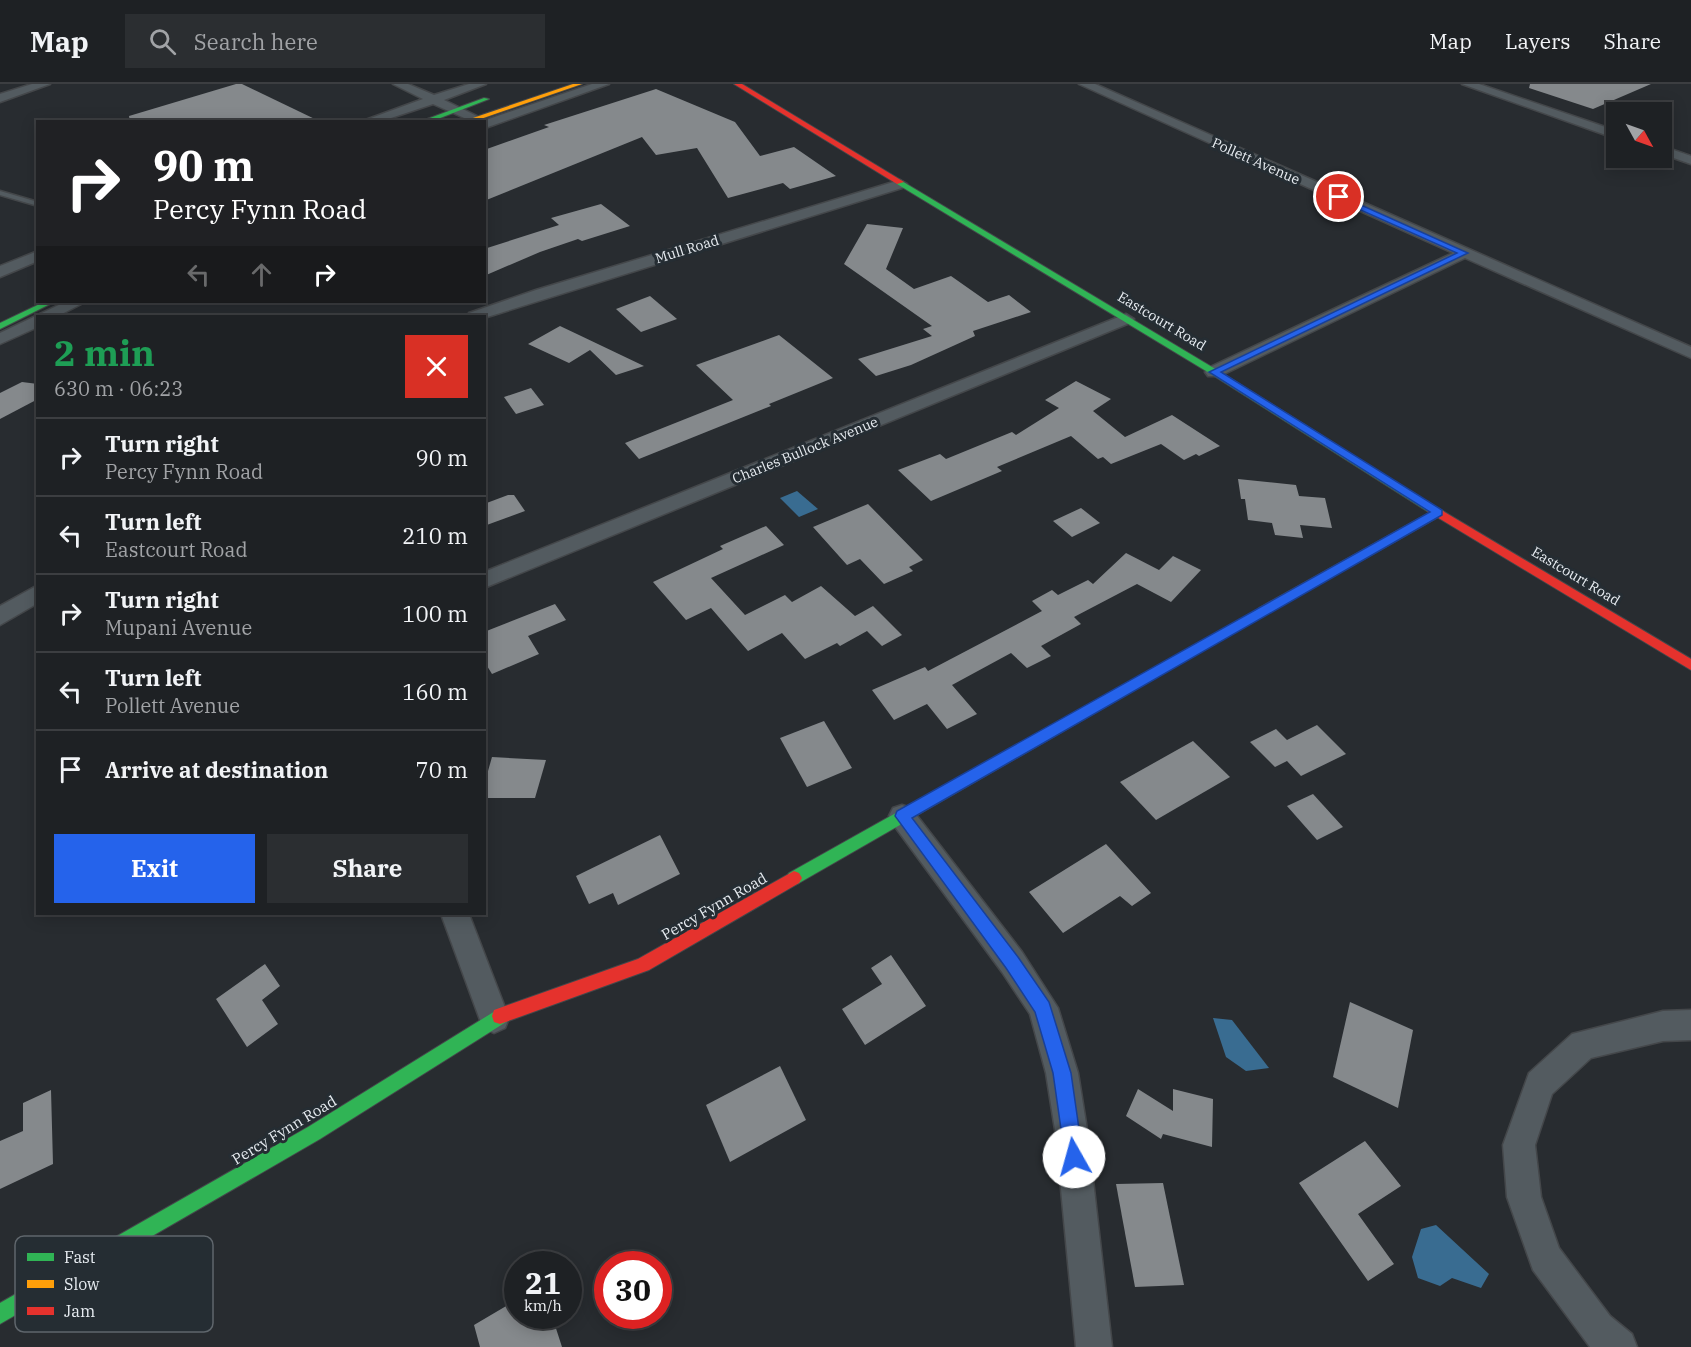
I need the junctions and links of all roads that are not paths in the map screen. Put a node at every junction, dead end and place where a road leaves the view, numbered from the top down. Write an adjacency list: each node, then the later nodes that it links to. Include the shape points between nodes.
1 (44, 84): 10 (street)
2 (399, 84): 11 (street)
3 (480, 84): 11 (street)
4 (534, 84): 12 (main road)
5 (579, 84): 16 (main road)
6 (603, 84): 17 (street)
7 (737, 84): 21 (main road, Eastcourt Road)
8 (1085, 84): 24 (street, Pollett Avenue)
9 (1468, 84): 18 (street)
10 (0, 98)
11 (432, 98): 12 (street); 13 (street)
12 (456, 109): 14 (main road); 15 (street)
13 (372, 120)
14 (427, 120)
15 (472, 120)
16 (477, 120)
17 (477, 120)
18 (1606, 131)
19 (1672, 153): 20 (street)
20 (1691, 160)
21 (900, 184): 30 (street, Mull Road); 31 (main road, Eastcourt Road)
22 (0, 193): 23 (lane)
23 (36, 203)
24 (1464, 253): 35 (street, Pollett Avenue); 36 (street)
25 (36, 256): 26 (street)
26 (0, 272)
27 (48, 303): 33 (main road)
28 (75, 303): 29 (street)
29 (48, 315)
30 (478, 315)
31 (1126, 320): 36 (main road, Eastcourt Road); 38 (street, Charles Bullock Avenue)
32 (36, 322): 34 (street)
33 (0, 326)
34 (0, 339)
35 (1691, 353)
36 (1214, 372): 37 (main road, Eastcourt Road)
37 (1438, 512): 41 (main road, Eastcourt Road); 42 (main road, Percy Fynn Road)
38 (486, 580)
39 (36, 593): 40 (street)
40 (0, 617)
41 (1691, 664)
42 (902, 816): 44 (main road, Percy Fynn Road, via 643,965); 49 (street, via 1043,1008 1062,1073)
43 (455, 915): 44 (street)
44 (494, 1018): 46 (main road, Percy Fynn Road, via 314,1133)
45 (1691, 1025): 50 (street, via 1663,1026 1583,1045 1540,1084 1520,1144 1524,1197 1545,1258 1598,1329)
46 (135, 1236)
47 (15, 1305): 48 (main road, Percy Fynn Road)
48 (0, 1314)
49 (1094, 1347)
50 (1619, 1347)

